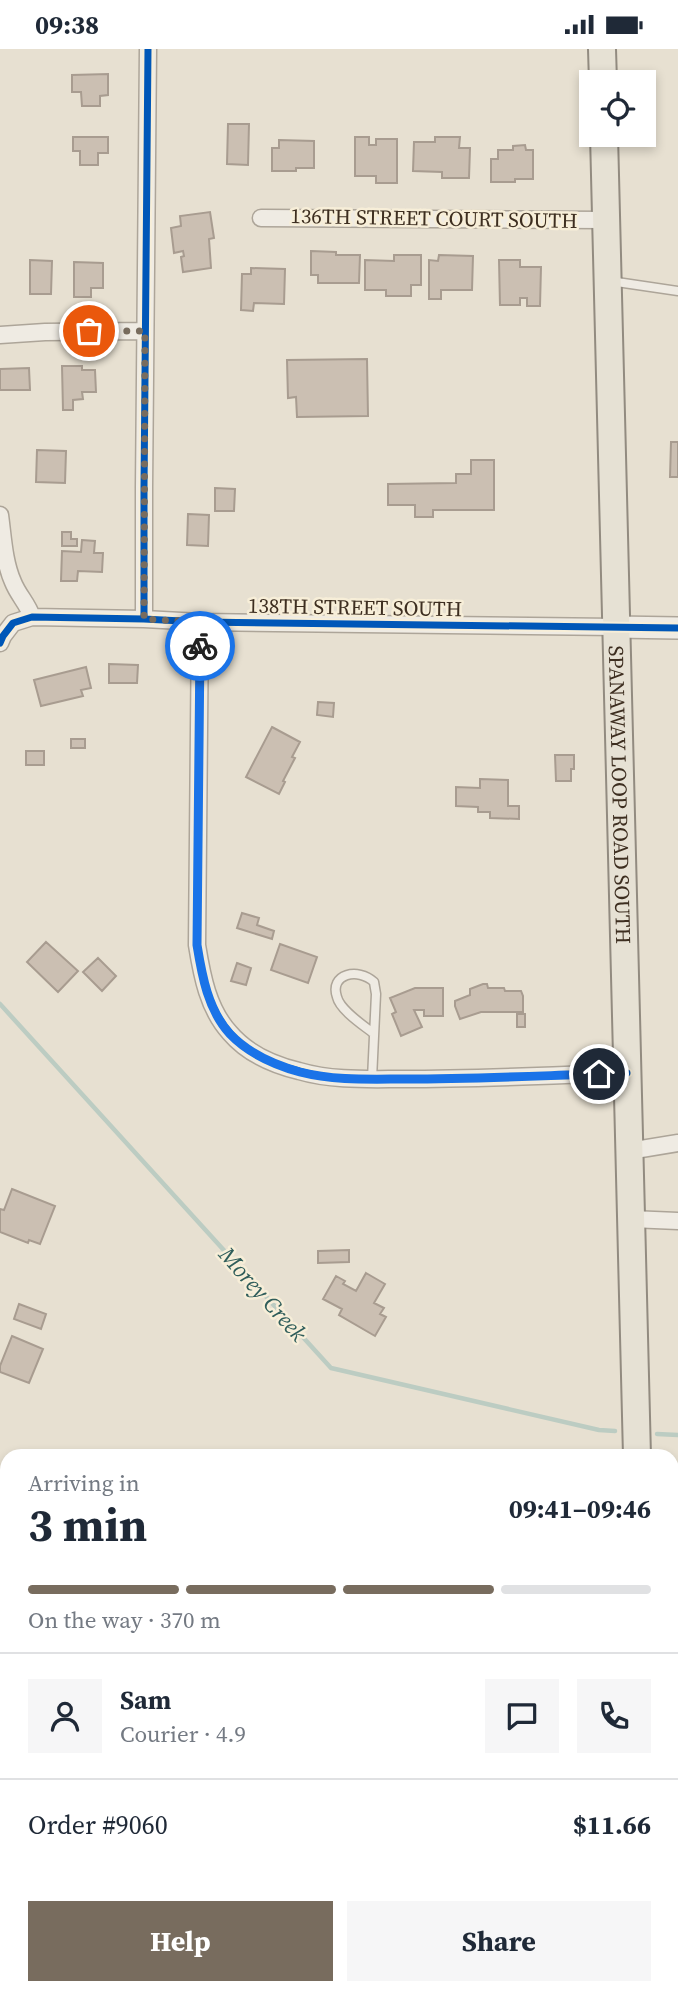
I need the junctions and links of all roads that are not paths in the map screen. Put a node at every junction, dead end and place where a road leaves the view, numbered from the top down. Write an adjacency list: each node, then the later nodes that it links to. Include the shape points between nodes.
1 (148, 49): 9 (street)
2 (602, 49): 3 (main road)
3 (603, 70)
4 (604, 147): 6 (main road, SPANAWAY LOOP ROAD SOUTH)
5 (261, 218): 6 (street, 136TH STREET COURT SOUTH)
6 (606, 220): 7 (main road, SPANAWAY LOOP ROAD SOUTH)
7 (607, 280): 8 (lane); 16 (main road, SPANAWAY LOOP ROAD SOUTH)
8 (678, 291)
9 (145, 331): 10 (street); 14 (street)
10 (0, 335)
11 (0, 515): 12 (street)
12 (7, 580): 13 (street)
13 (32, 617): 14 (street, 138TH STREET SOUTH); 18 (street, via 9,626)
14 (144, 619): 15 (street, 138TH STREET SOUTH)
15 (200, 622): 16 (street, 138TH STREET SOUTH); 21 (street, via 197,945 210,1001 241,1044 275,1064 342,1079)
16 (616, 627): 17 (street, 138TH STREET SOUTH); 20 (main road, SPANAWAY LOOP ROAD SOUTH)
17 (678, 628)
18 (0, 643)
19 (373, 1033): 19 (lane, via 374,982 362,975 347,975 335,995 340,1005); 21 (lane)
20 (627, 1073): 21 (street); 23 (main road, SPANAWAY LOOP ROAD SOUTH)
21 (372, 1079)
22 (678, 1143): 23 (street)
23 (629, 1150): 24 (main road, SPANAWAY LOOP ROAD SOUTH)
24 (631, 1220): 25 (street); 26 (main road, SPANAWAY LOOP ROAD SOUTH)
25 (678, 1221)
26 (637, 1449)

